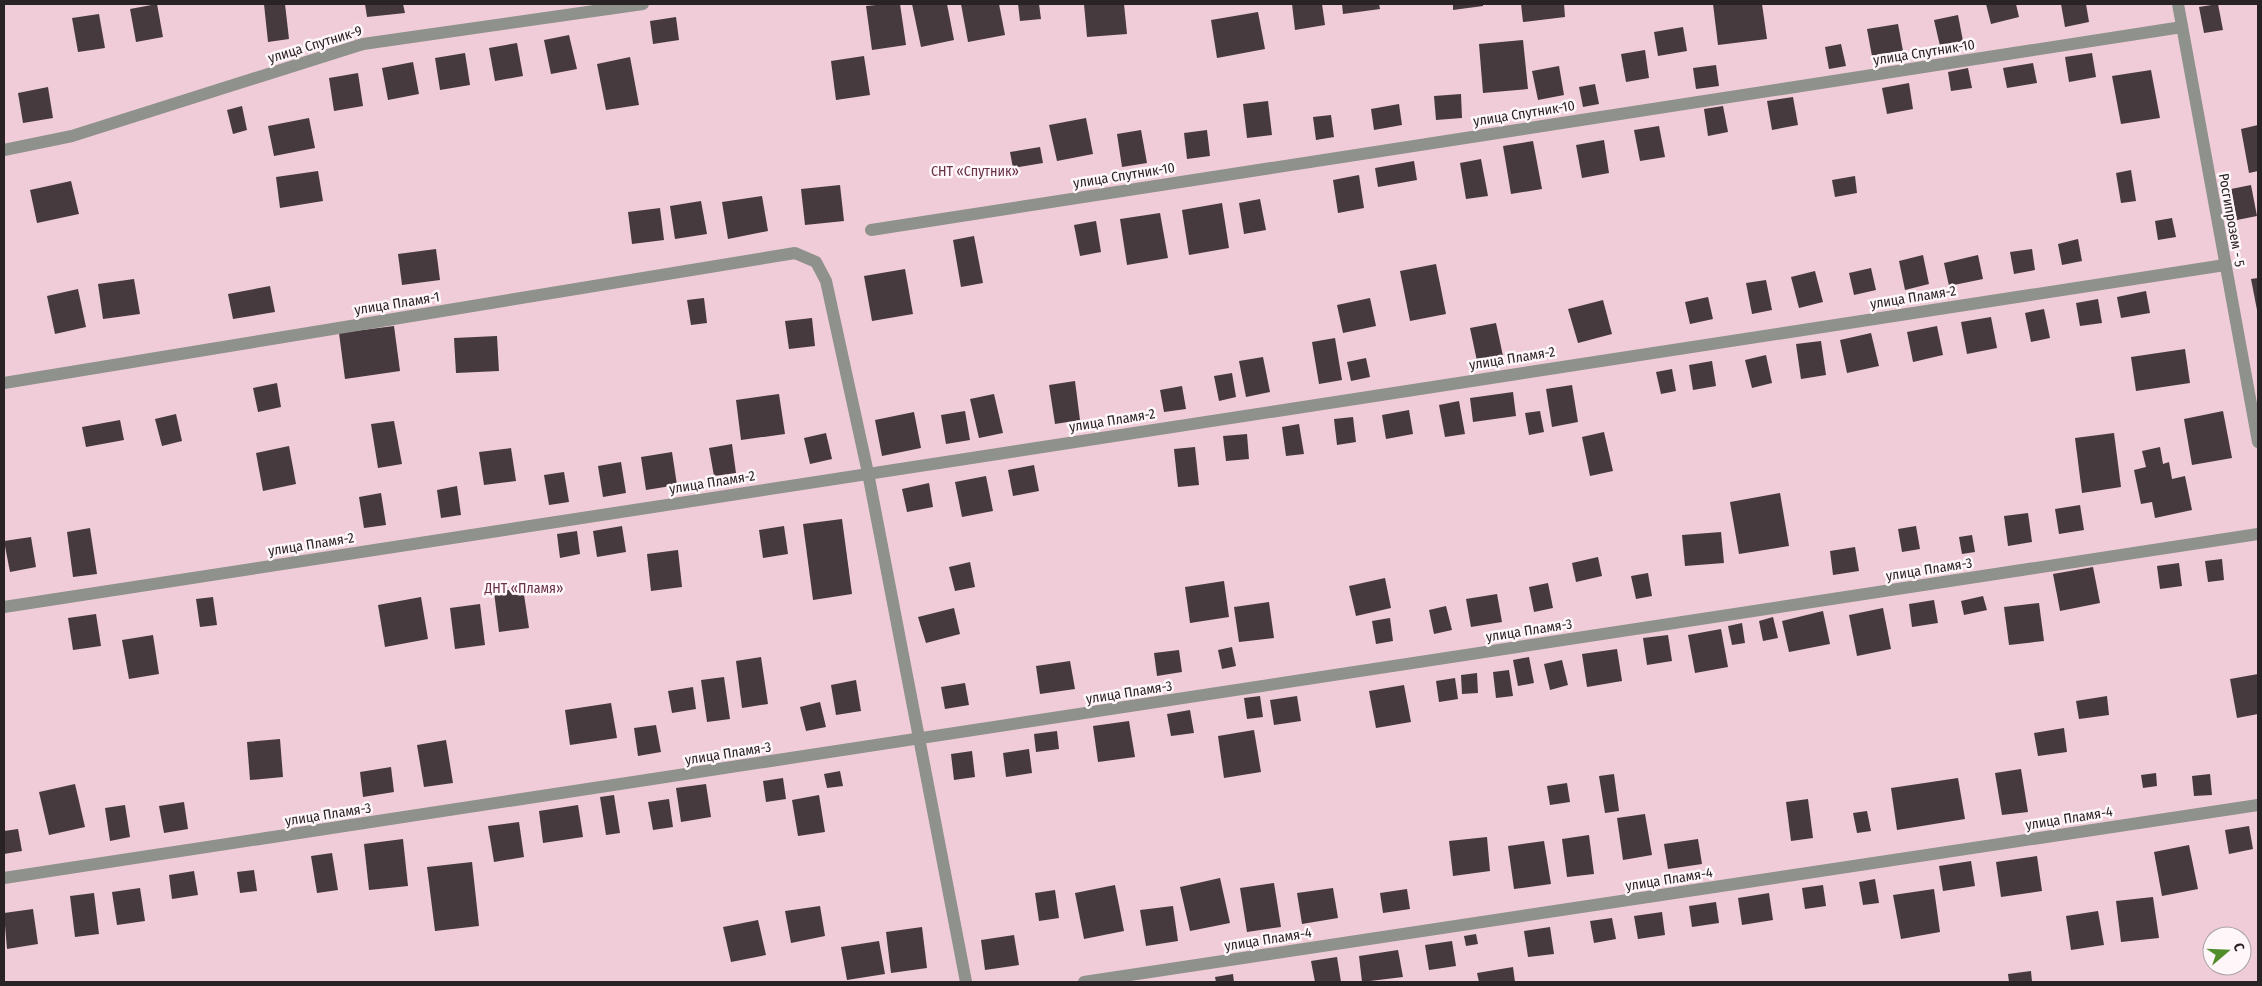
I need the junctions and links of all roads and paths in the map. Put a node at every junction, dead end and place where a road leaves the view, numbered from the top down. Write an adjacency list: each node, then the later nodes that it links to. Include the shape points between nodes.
1 (644, 4): 4 (street, улица Спутник-9, via 363,44 72,136)
2 (2178, 4): 3 (street, Росгипрозем - 5)
3 (2182, 27): 5 (street, улица Спутник-10); 6 (street, Росгипрозем - 5)
4 (4, 150)
5 (871, 230)
6 (2225, 265): 8 (street, Росгипрозем - 5); 9 (street, улица Пламя-2)
7 (4, 383): 9 (street, улица Пламя-1, via 795,253 816,262 826,281)
8 (2258, 442)
9 (868, 473): 11 (street, улица Пламя-2); 12 (street)
10 (2258, 534): 12 (street, улица Пламя-3)
11 (4, 607)
12 (918, 739): 14 (street, улица Пламя-3); 15 (street)
13 (2258, 805): 16 (street, улица Пламя-4)
14 (4, 878)
15 (966, 982)
16 (1084, 982)

